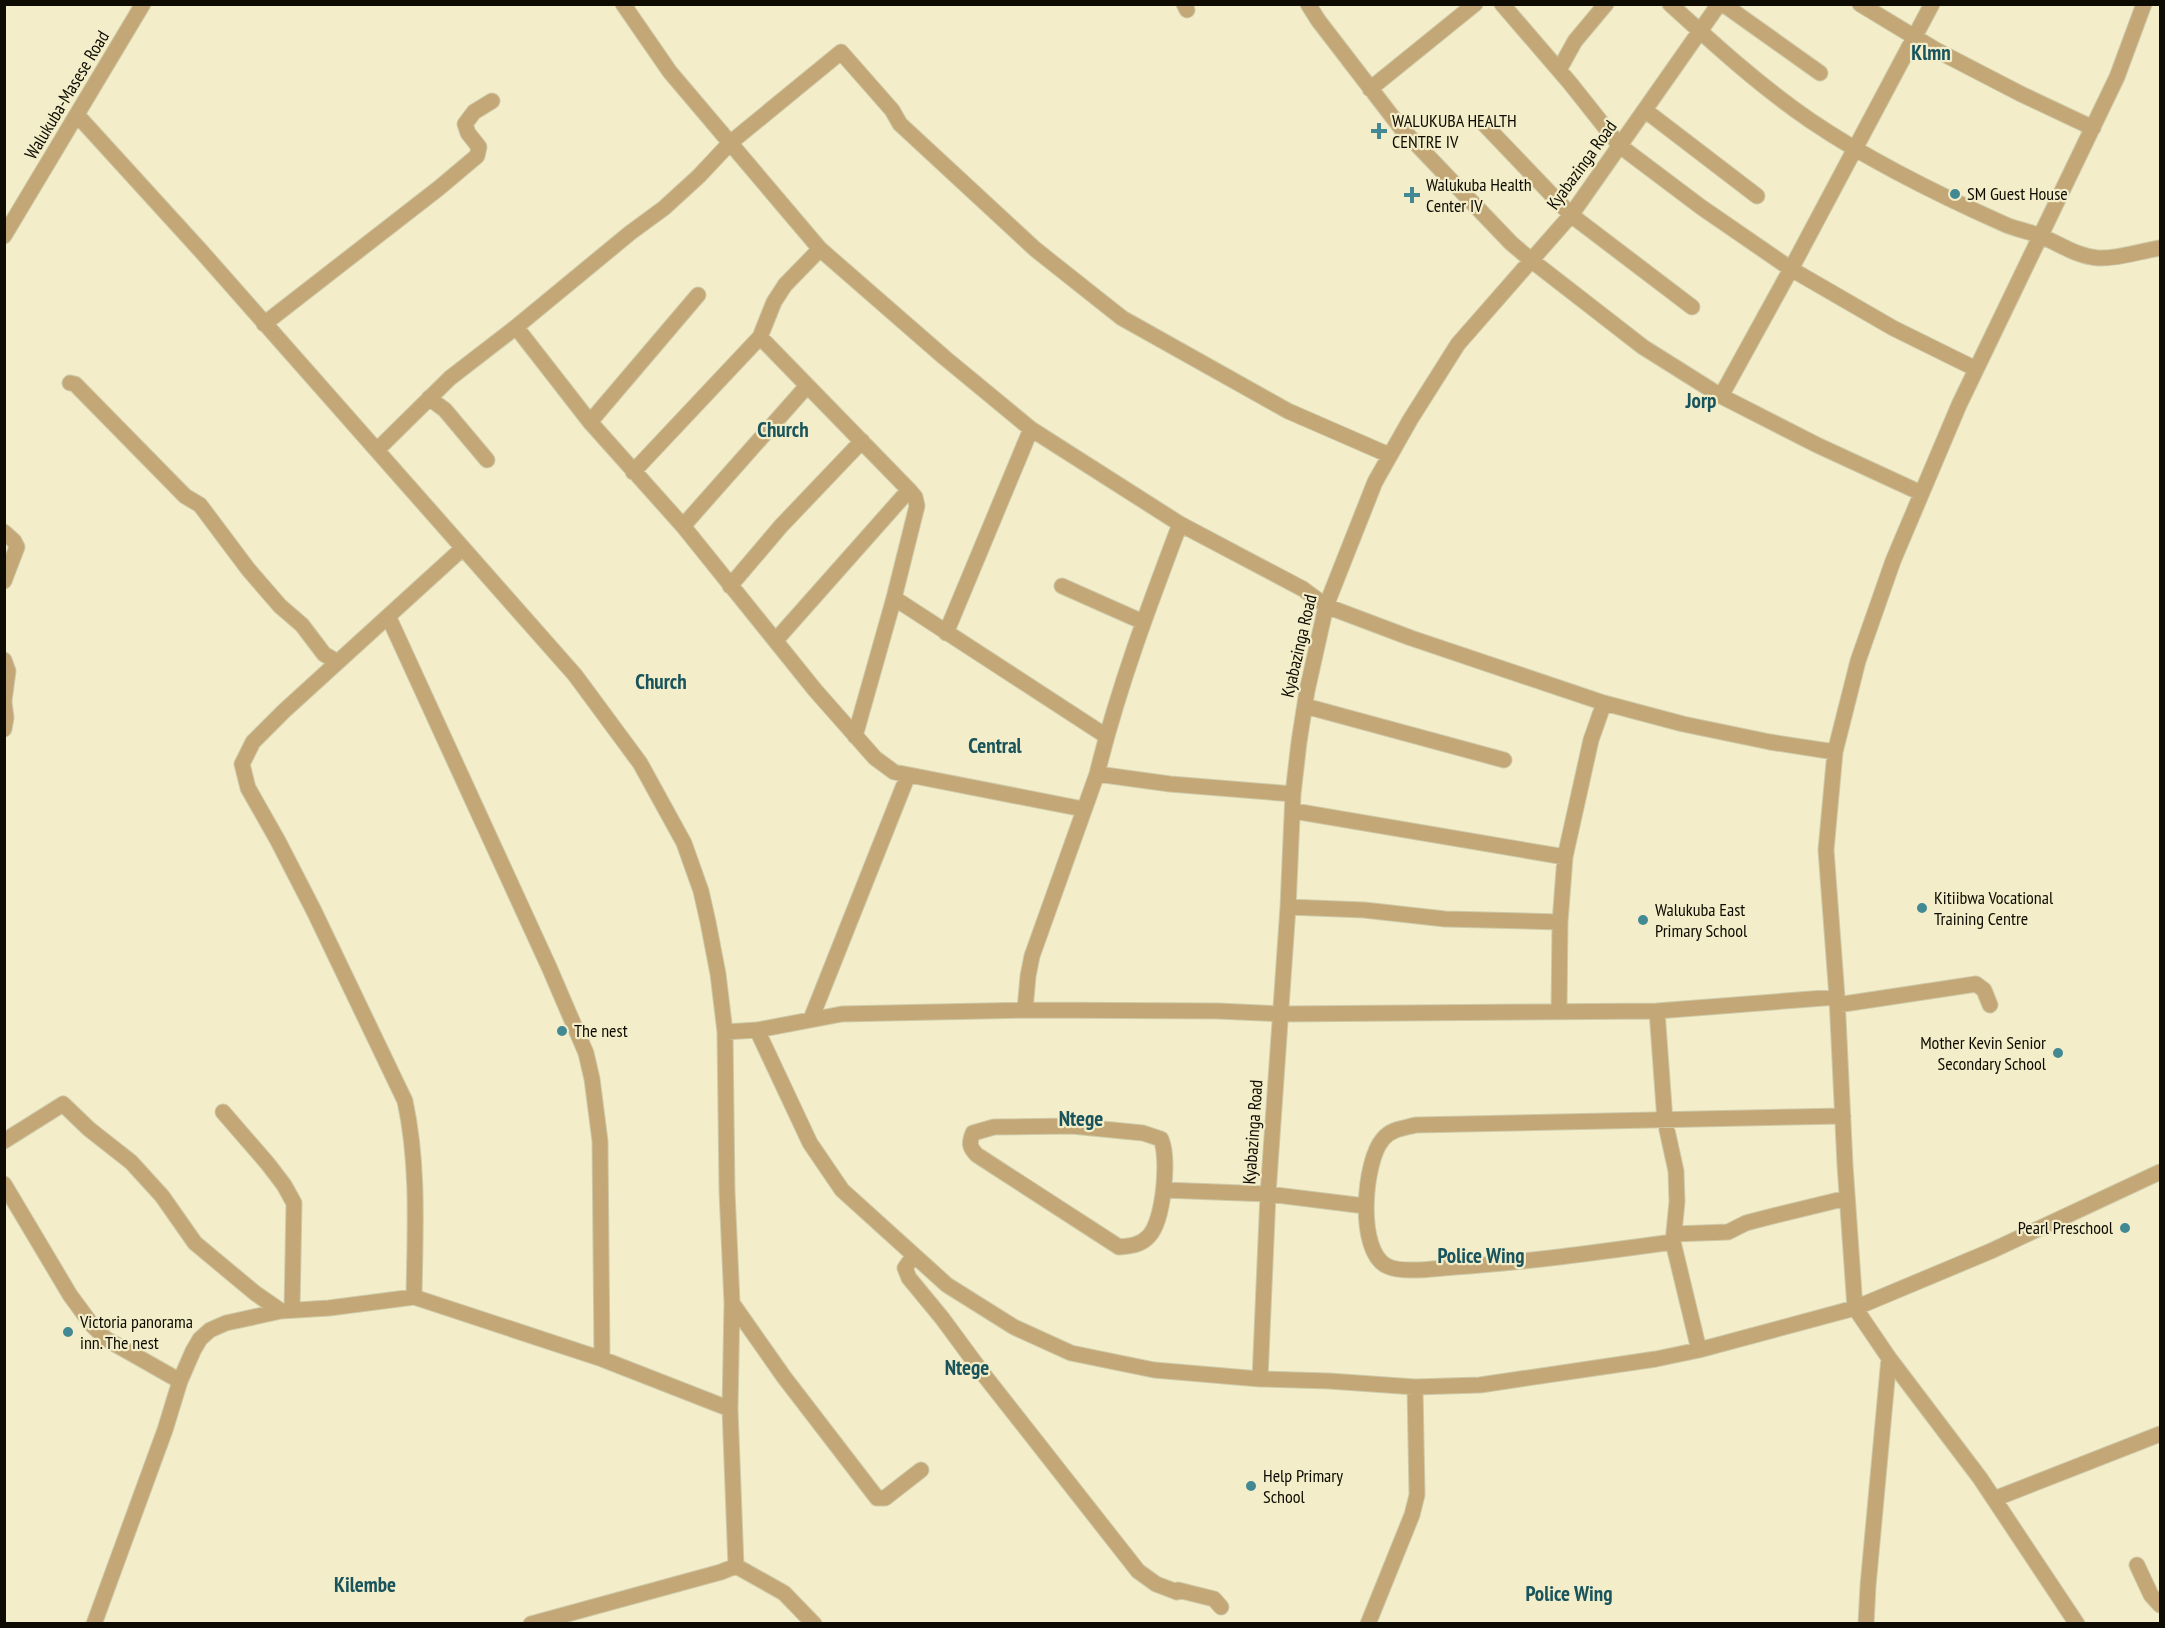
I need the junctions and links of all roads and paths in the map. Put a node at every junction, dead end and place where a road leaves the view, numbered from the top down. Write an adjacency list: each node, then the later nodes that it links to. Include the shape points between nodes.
1 (143, 4): 19 (street, Walukuba-Masese Road)
2 (624, 4): 22 (street, via 670,72)
3 (1308, 4): 16 (street)
4 (1475, 4): 16 (street)
5 (1502, 4): 14 (street)
6 (1606, 4): 14 (street, via 1575,41)
7 (1670, 4): 12 (street)
8 (1721, 4): 12 (street, Kyabazinga Road); 15 (street)
9 (1860, 4): 13 (street)
10 (1932, 4): 13 (street)
11 (2144, 4): 21 (street)
12 (1701, 32): 18 (street, Kyabazinga Road); 24 (street, via 1811,121)
13 (1914, 38): 21 (street); 24 (street)
14 (1558, 70): 23 (street)
15 (1820, 73)
16 (1370, 89): 31 (street, via 1401,128)
17 (492, 101): 35 (street, via 474,112 465,124 479,147 477,156)
18 (1646, 111): 23 (street, Kyabazinga Road); 25 (street)
19 (78, 116): 27 (street, Walukuba-Masese Road); 35 (street)
20 (1484, 124): 26 (street)
21 (2093, 128): 28 (street)
22 (730, 143): 30 (street); 36 (street, via 664,208); 47 (street, via 841,52 900,124 1035,249 1122,318 1288,411)
23 (1620, 146): 26 (street, Kyabazinga Road); 32 (street)
24 (1854, 147): 28 (street, via 2006,225); 32 (street)
25 (1757, 196)
26 (1571, 215): 31 (street, Kyabazinga Road); 34 (street)
27 (4, 236)
28 (2040, 236): 29 (street, via 2073,253 2098,258); 38 (street)
29 (2160, 248)
30 (820, 249): 37 (street, via 785,285); 44 (street)
31 (1531, 260): 41 (street, via 1643,346); 47 (street, Kyabazinga Road, via 1458,344)
32 (1791, 269): 38 (street); 41 (street)
33 (698, 295): 43 (street)
34 (1692, 307)
35 (264, 324): 46 (street)
36 (516, 327): 42 (street); 43 (street)
37 (760, 337): 40 (street); 49 (street)
38 (1976, 369): 51 (street)
39 (70, 383): 66 (street, via 185,496 200,505 280,606 302,625 324,654)
40 (807, 386): 45 (street); 53 (street)
41 (1721, 396): 51 (street)
42 (429, 398): 46 (street); 48 (street, via 446,410)
43 (590, 422): 49 (street)
44 (1031, 429): 52 (street); 63 (street)
45 (862, 441): 50 (street); 57 (street)
46 (376, 450): 55 (street)
47 (1389, 455): 60 (street, Kyabazinga Road)
48 (487, 460)
49 (633, 472): 53 (street)
50 (909, 490): 59 (street, via 917,506); 64 (street)
51 (1921, 493): 73 (street, via 1857,661)
52 (1180, 524): 60 (street, via 1303,589); 62 (street)
53 (682, 526): 57 (street)
54 (4, 531): 56 (street, via 16,547)
55 (464, 549): 61 (street); 91 (street, via 575,675 658,794 684,843 701,891)
56 (4, 581)
57 (730, 586): 64 (street)
58 (1062, 586): 62 (street)
59 (894, 598): 63 (street); 71 (street)
60 (1326, 606): 68 (street); 69 (street, Kyabazinga Road)
61 (389, 618): 66 (street); 110 (street, via 585,1053 600,1141)
62 (1143, 622): 72 (street)
63 (946, 633): 72 (street)
64 (776, 640): 71 (street)
65 (4, 660): 67 (street, via 8,671)
66 (337, 662): 104 (street, via 253,742 242,764 248,788 314,911 405,1101 415,1171)
67 (4, 702): 70 (street)
68 (1604, 703): 73 (street, via 1727,733); 80 (street, via 1591,740)
69 (1305, 706): 74 (street); 77 (street, Kyabazinga Road)
70 (4, 729)
71 (855, 736): 76 (street, via 885,767)
72 (1106, 736): 75 (street)
73 (1835, 752): 83 (street, via 1826,850)
74 (1504, 760)
75 (1096, 774): 77 (street); 78 (street)
76 (908, 775): 78 (street); 89 (street)
77 (1293, 794): 79 (street, Kyabazinga Road)
78 (1083, 809): 85 (street, via 1032,956)
79 (1294, 811): 80 (street); 81 (street, Kyabazinga Road)
80 (1565, 857): 82 (street)
81 (1288, 907): 82 (street, via 1445,919); 88 (street, Kyabazinga Road)
82 (1560, 922): 87 (street)
83 (1837, 1001): 84 (street, via 1976,984 1984,990); 86 (street); 93 (street)
84 (1990, 1005)
85 (1024, 1010): 88 (street); 89 (street, via 842,1014)
86 (1657, 1011): 87 (street); 94 (street)
87 (1559, 1012): 88 (street)
88 (1281, 1014): 99 (street, Kyabazinga Road)
89 (812, 1019): 90 (street)
90 (757, 1030): 91 (street); 103 (street, via 810,1143 842,1190)
91 (725, 1032): 105 (street)
92 (223, 1112): 107 (street, via 268,1164 294,1203)
93 (1843, 1116): 94 (street); 100 (street)
94 (1665, 1121): 101 (street, via 1545,1121 1397,1129 1377,1146); 102 (street, via 1676,1171)
95 (4, 1141): 107 (street, via 63,1104 131,1162 162,1196 195,1243 255,1293)
96 (2160, 1172): 106 (street, via 2044,1228)
97 (4, 1184): 112 (street, via 92,1325 106,1339)
98 (1164, 1190): 98 (street, via 1156,1227 1150,1235 1142,1243 1119,1247 977,1155 969,1142 973,1133 994,1127 1072,1126 1154,1135 1162,1142); 99 (street)
99 (1268, 1194): 101 (street); 111 (street, Kyabazinga Road)
100 (1847, 1198): 102 (street, via 1765,1218 1728,1232); 106 (street)
101 (1365, 1206): 102 (street, via 1370,1244 1378,1258 1387,1266 1402,1269 1514,1263)
102 (1674, 1238): 108 (street)
103 (914, 1255): 111 (street, via 947,1285 1014,1327 1071,1353 1154,1370); 121 (street, via 906,1268 909,1278 1138,1571 1156,1584 1214,1599)
104 (414, 1298): 107 (street); 110 (street)
105 (732, 1303): 114 (street); 116 (street, via 878,1498 885,1498)
106 (1855, 1308): 108 (street); 109 (street)
107 (286, 1311): 112 (street, via 210,1330 200,1339)
108 (1699, 1350): 113 (street, via 1542,1377 1480,1385)
109 (1889, 1358): 117 (street); 126 (street)
110 (602, 1359): 114 (street)
111 (1260, 1379): 113 (street)
112 (180, 1381): 122 (street)
113 (1415, 1387): 125 (street, via 1417,1495)
114 (730, 1409): 119 (street)
115 (2160, 1434): 117 (street)
116 (921, 1470)
117 (1994, 1499): 127 (street)
118 (2137, 1565): 120 (street)
119 (736, 1566): 123 (street); 124 (street, via 784,1593)
120 (2160, 1605)
121 (1221, 1607)
122 (94, 1623)
123 (531, 1623)
124 (814, 1623)
125 (1368, 1623)
126 (1866, 1623)
127 (2077, 1623)

